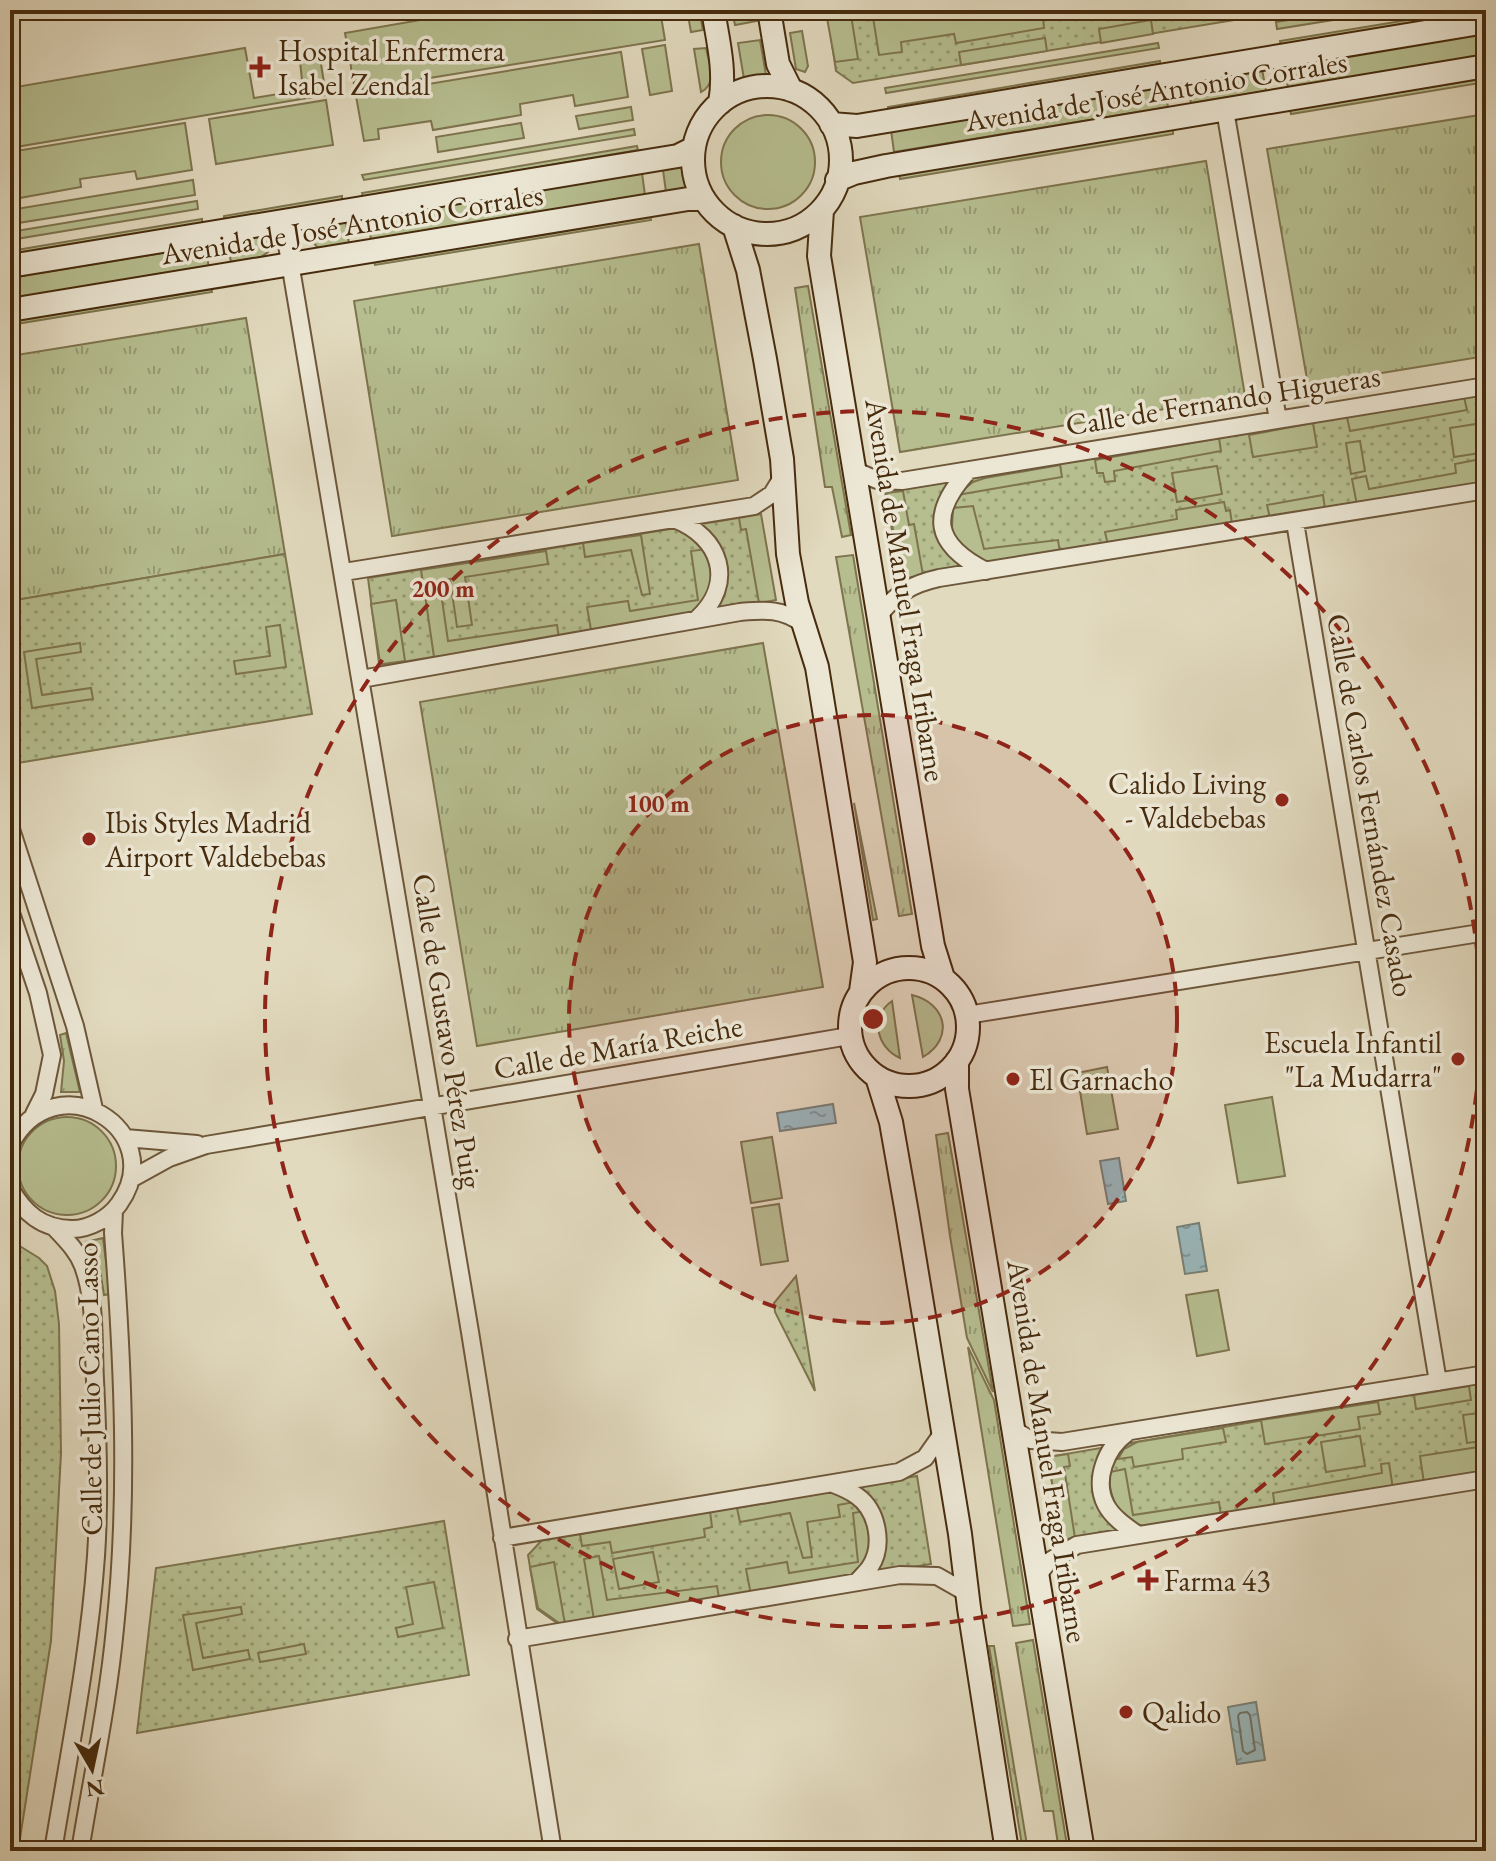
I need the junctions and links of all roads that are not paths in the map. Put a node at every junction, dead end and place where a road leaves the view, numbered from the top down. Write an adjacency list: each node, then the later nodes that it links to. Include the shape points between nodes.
1 (713, 10): 6 (street, via 722,65)
2 (769, 10): 5 (street, via 778,64)
3 (1486, 22): 8 (street, Avenida de José Antonio Corrales, via 857,126)
4 (1486, 66): 7 (street, Avenida de José Antonio Corrales)
5 (791, 90): 6 (street, via 754,88); 8 (street, via 814,103)
6 (720, 103): 9 (street, via 702,123)
7 (1225, 110): 10 (street, Avenida de José Antonio Corrales, via 868,170); 19 (street)
8 (831, 124): 10 (street, via 841,159)
9 (692, 149): 11 (street, via 694,176); 13 (street, Avenida de José Antonio Corrales, via 678,156)
10 (837, 180): 12 (street)
11 (704, 199): 14 (street); 15 (street, Avenida de José Antonio Corrales)
12 (822, 210): 14 (street, via 799,227 777,233 758,234); 21 (street, Avenida de Manuel Fraga Iribarne, via 819,256)
13 (283, 221): 15 (street, Calle de Gustavo Pérez Puig); 16 (street, Avenida de José Antonio Corrales)
14 (734, 226): 22 (street, via 748,270)
15 (291, 264): 17 (street, Avenida de José Antonio Corrales); 27 (street, Calle de Gustavo Pérez Puig)
16 (10, 266)
17 (10, 310)
18 (1486, 386): 19 (street, Calle de Fernando Higueras)
19 (1278, 420): 20 (street, Calle de Fernando Higueras)
20 (969, 470): 21 (street, Calle de Fernando Higueras, via 891,482); 26 (street, via 947,501 943,528 955,553)
21 (856, 471): 28 (street, Avenida de Manuel Fraga Iribarne)
22 (783, 476): 24 (street, via 772,494 754,506); 30 (street, via 788,554)
23 (1486, 490): 25 (street)
24 (674, 519): 27 (street); 29 (street, via 701,533 718,563 715,599)
25 (1295, 522): 26 (street); 35 (street, Calle de Carlos Fernández Casado)
26 (986, 571): 28 (street, via 907,587)
27 (344, 572): 31 (street, Calle de Gustavo Pérez Puig)
28 (880, 614): 36 (street, Avenida de Manuel Fraga Iribarne, via 933,946)
29 (697, 619): 30 (street, via 766,609); 31 (street)
30 (803, 624): 37 (street, via 817,667 863,952)
31 (361, 679): 42 (street, Calle de Gustavo Pérez Puig)
32 (10, 826): 43 (street, via 75,1026)
33 (10, 910): 44 (street, via 52,1055)
34 (1486, 932): 35 (street)
35 (1368, 952): 38 (street); 53 (street, Calle de Carlos Fernández Casado)
36 (943, 978): 37 (street, via 928,970 897,969); 38 (street)
37 (861, 991): 39 (street, via 853,1004)
38 (967, 1015): 40 (street, via 967,1039)
39 (849, 1036): 41 (street, via 864,1066); 42 (street, Calle de María Reiche)
40 (957, 1061): 41 (street, via 936,1079 916,1085); 54 (street, Avenida de Manuel Fraga Iribarne, via 957,1089)
41 (877, 1077): 55 (street, via 893,1134)
42 (432, 1107): 47 (street, Calle de María Reiche); 60 (street, Calle de Gustavo Pérez Puig)
43 (94, 1109): 44 (street, via 74,1104); 45 (street)
44 (34, 1114): 46 (street)
45 (125, 1138): 47 (street, Calle de María Reiche); 48 (street, via 132,1158)
46 (10, 1145)
47 (206, 1145): 48 (street, Calle de María Reiche)
48 (131, 1179): 50 (street)
49 (10, 1188): 51 (street, via 19,1206)
50 (114, 1211): 51 (street, via 75,1229); 66 (street, Calle de Julio Cano Lasso, via 123,1393 121,1554 106,1707)
51 (54, 1227): 65 (street, Calle de Julio Cano Lasso, via 83,1265 90,1298 97,1476 90,1622)
52 (1486, 1374): 53 (street)
53 (1438, 1382): 56 (street)
54 (1014, 1430): 56 (street, via 1048,1442); 61 (street, Avenida de Manuel Fraga Iribarne)
55 (944, 1431): 58 (street, via 925,1458 910,1468); 63 (street)
56 (1128, 1432): 59 (street, via 1108,1453 1101,1479 1107,1506)
57 (1486, 1479): 59 (street)
58 (833, 1484): 60 (street); 62 (street, via 857,1496 874,1519 877,1549)
59 (1138, 1535): 61 (street, via 1077,1545 1048,1562)
60 (502, 1538): 64 (street, Calle de Gustavo Pérez Puig)
61 (1038, 1575): 69 (street, Avenida de Manuel Fraga Iribarne)
62 (857, 1582): 63 (street, via 922,1574 950,1581); 64 (street)
63 (967, 1593): 68 (street)
64 (517, 1639): 67 (street, Calle de Gustavo Pérez Puig)
65 (53, 1851)
66 (80, 1851)
67 (553, 1851)
68 (1007, 1851)
69 (1083, 1851)

